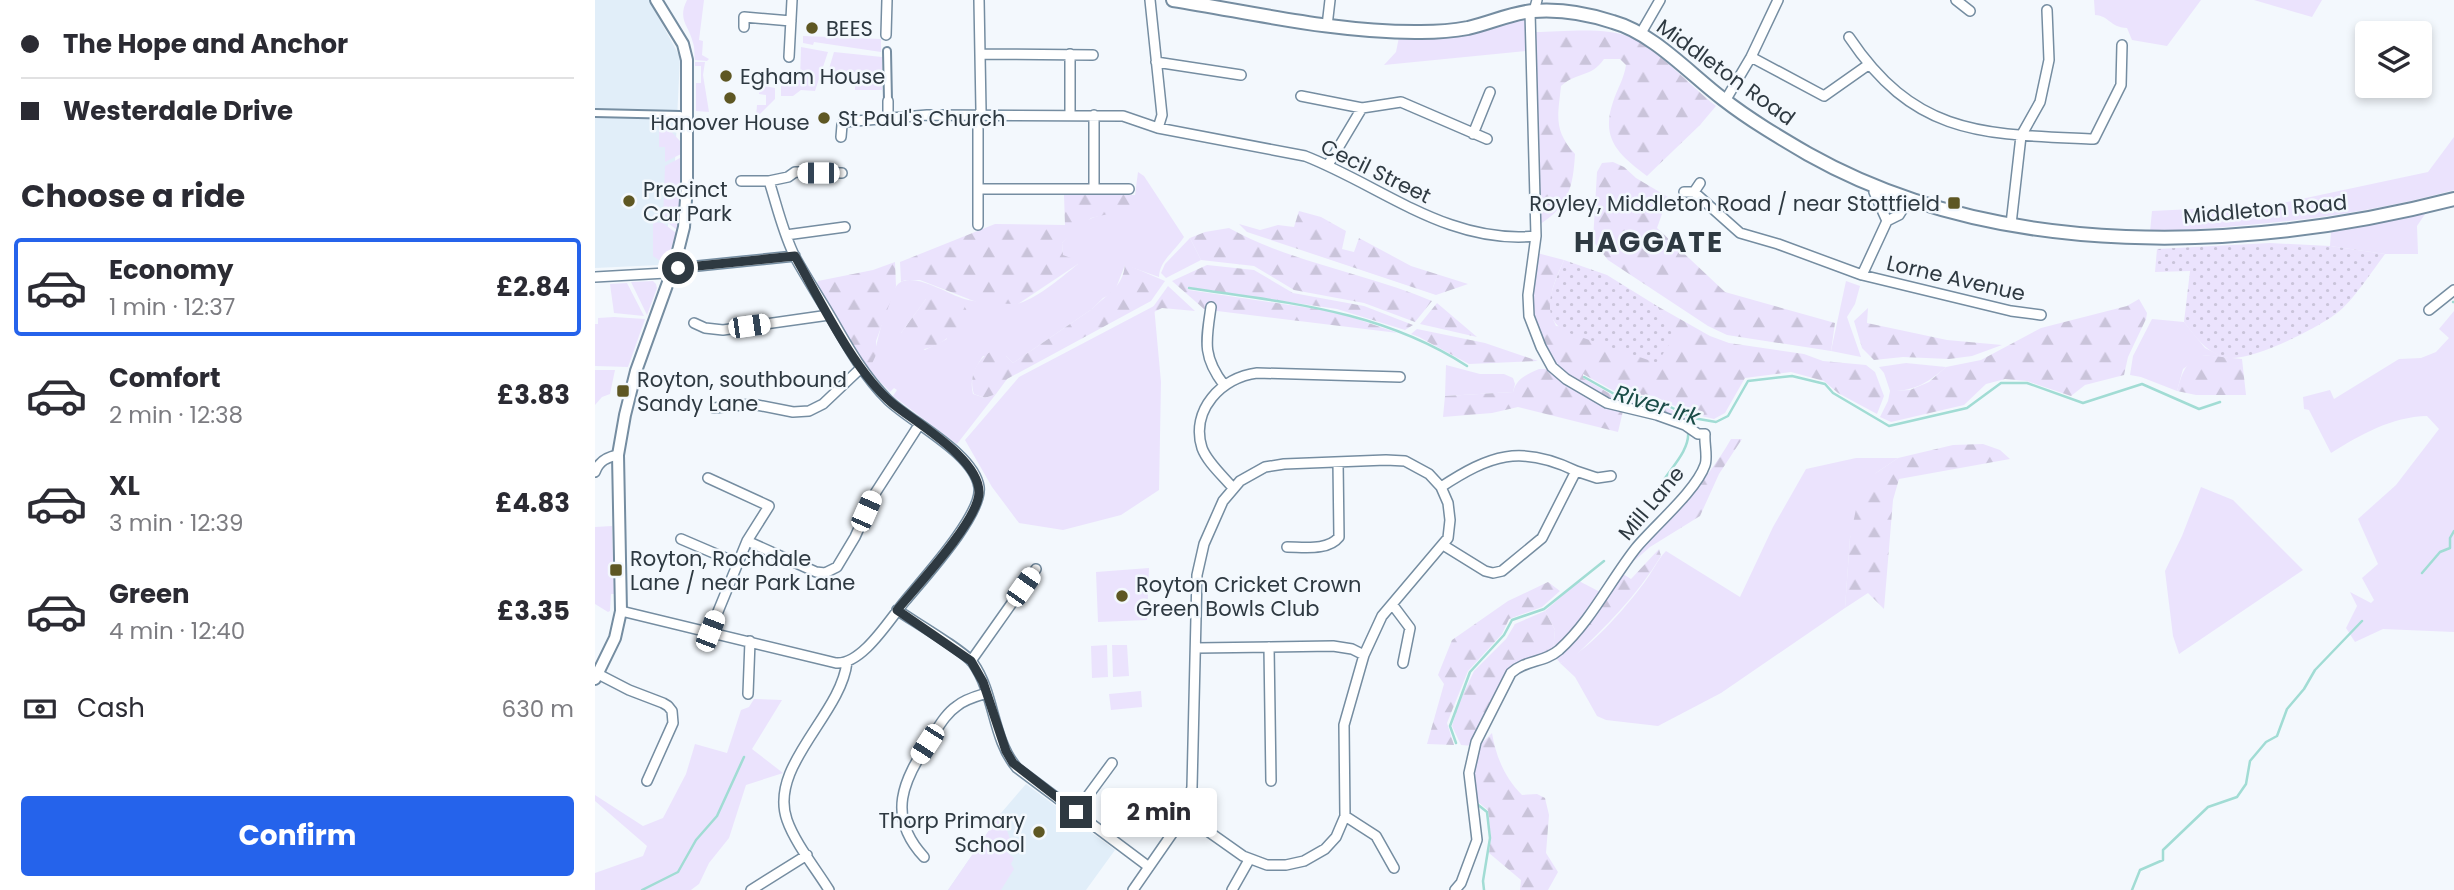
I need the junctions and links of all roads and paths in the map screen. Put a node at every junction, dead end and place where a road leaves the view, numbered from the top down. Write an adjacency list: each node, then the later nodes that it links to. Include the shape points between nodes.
1 (656, 0): 36 (street, via 683,44 687,60)
2 (792, 0): 14 (street)
3 (887, 0): 18 (street)
4 (979, 0): 22 (street)
5 (1150, 0): 27 (street)
6 (1173, 0): 15 (main road, Middleton Road)
7 (1330, 0): 15 (street)
8 (1660, 0): 17 (street)
9 (1778, 0): 26 (street)
10 (1956, 0): 13 (street)
11 (1533, 8): 15 (main road, Middleton Road, via 1442,32); 17 (main road, Middleton Road, via 1615,22); 62 (street, Mill Lane)
12 (2047, 10): 43 (street, via 2049,60 2040,102)
13 (1970, 11)
14 (791, 21): 16 (street, via 744,17); 25 (street)
15 (1327, 26)
16 (744, 27)
17 (1641, 33): 33 (main road, Middleton Road)
18 (886, 35)
19 (1849, 37): 28 (street)
20 (2122, 45): 43 (street, via 2121,85 2094,139)
21 (887, 51): 32 (street)
22 (980, 54): 23 (street); 37 (street)
23 (1070, 54): 24 (street); 38 (street)
24 (1093, 55)
25 (789, 57)
26 (1751, 57): 28 (street, via 1824,96); 33 (street)
27 (1156, 62): 29 (street); 41 (street, via 1162,115)
28 (1868, 65): 43 (street, via 1904,98 1947,122)
29 (1241, 75)
30 (1490, 92): 42 (street)
31 (1301, 96): 34 (street)
32 (888, 101): 40 (street)
33 (1725, 101): 51 (main road, Middleton Road, via 1815,158)
34 (1362, 108): 42 (street, via 1401,102); 46 (street)
35 (595, 113): 36 (street)
36 (684, 114): 64 (street, via 686,211)
37 (979, 115): 38 (street, Cecil Street); 40 (street, Cecil Street); 52 (street)
38 (1070, 115): 39 (street, Cecil Street)
39 (1094, 115): 41 (street, Cecil Street, via 1123,116); 53 (street)
40 (888, 119): 44 (street, Cecil Street, via 844,122)
41 (1158, 128): 46 (street, Cecil Street, via 1284,150)
42 (1473, 134): 45 (street)
43 (2021, 136): 58 (street)
44 (841, 137)
45 (1487, 139)
46 (1328, 164): 62 (street, Cecil Street, via 1398,204 1460,228 1513,238)
47 (842, 173): 49 (street, via 795,173)
48 (741, 181): 49 (street)
49 (769, 181): 61 (street)
50 (1700, 183): 65 (street, Lorne Avenue, via 1689,192 1740,233)
51 (1875, 186): 55 (main road, Middleton Road); 57 (street)
52 (979, 189): 53 (street); 59 (street)
53 (1094, 189): 54 (street)
54 (1129, 189)
55 (1909, 199): 57 (street, via 1899,215); 58 (main road, Middleton Road)
56 (2454, 199): 58 (main road, Middleton Road, via 2333,225 2245,235 2153,237)
57 (1887, 221): 65 (street)
58 (2011, 224)
59 (978, 225)
60 (845, 227): 61 (street)
61 (786, 235): 63 (street)
62 (1536, 236): 121 (street, Mill Lane, via 1529,316 1552,367 1607,403 1657,415 1705,434 1706,464 1564,645 1549,657 1521,664 1511,673 1476,743 1469,773 1477,840)
63 (795, 256): 64 (street); 70 (street)
64 (671, 272): 66 (street); 78 (street, via 636,372)
65 (1862, 275): 71 (street, Lorne Avenue)
66 (595, 276)
67 (2454, 290): 69 (street)
68 (1211, 307): 75 (street, via 1206,348 1212,369)
69 (2428, 310)
70 (829, 315): 72 (street, via 723,330); 73 (street)
71 (2041, 315)
72 (694, 323)
73 (861, 368): 76 (street, via 823,404 809,411 746,404); 77 (street, via 889,401)
74 (1400, 377): 75 (street, via 1257,373)
75 (1224, 385): 85 (street, via 1207,406 1201,437 1205,454)
76 (714, 408)
77 (919, 425): 87 (street, via 833,570 816,572); 93 (street, via 954,450 975,475 978,500 932,569)
78 (618, 455): 81 (street, via 598,464); 94 (street)
79 (1338, 463): 84 (street, via 1405,461 1422,468); 85 (street, via 1275,465 1256,471); 89 (street, via 1341,531 1337,540 1328,546)
80 (1576, 471): 82 (street, via 1597,478); 84 (street, via 1545,458 1511,456 1481,464); 88 (street, via 1542,538 1501,571 1485,571)
81 (595, 472)
82 (1611, 476)
83 (708, 478): 87 (street, via 769,506)
84 (1441, 487): 88 (street, via 1450,520)
85 (1233, 488): 98 (street, via 1219,508 1200,559)
86 (681, 539): 90 (street)
87 (747, 541): 90 (street)
88 (1443, 545): 92 (street)
89 (1287, 547)
90 (737, 563): 95 (street)
91 (1036, 569): 100 (street)
92 (1392, 604): 99 (street); 102 (street, via 1410,628)
93 (897, 610): 100 (street); 101 (street)
94 (621, 611): 95 (street); 103 (street, via 615,638)
95 (710, 631): 96 (street)
96 (750, 641): 101 (street); 105 (street)
97 (1269, 647): 98 (street); 99 (street, via 1333,646); 108 (street)
98 (1197, 649): 110 (street, via 1192,787)
99 (1364, 655): 111 (street, via 1344,725)
100 (971, 661): 104 (street)
101 (848, 662): 112 (street, via 840,690 785,787 786,817)
102 (1403, 663)
103 (596, 677): 107 (street, via 663,703 672,711 673,723)
104 (987, 693): 109 (street, via 1013,763); 113 (street, via 950,711 905,784 904,824)
105 (748, 694)
106 (1112, 763): 109 (street)
107 (647, 781)
108 (1271, 781)
109 (1076, 812): 115 (street)
110 (1185, 815): 114 (street); 115 (street)
111 (1345, 816): 114 (street, via 1331,843 1304,861 1276,866); 116 (street, via 1376,836)
112 (807, 855): 117 (street); 118 (street)
113 (924, 857)
114 (1249, 860): 120 (street)
115 (1149, 867): 119 (street)
116 (1394, 868)
117 (751, 890)
118 (829, 890)
119 (1133, 890)
120 (1232, 890)
121 (1455, 890)

